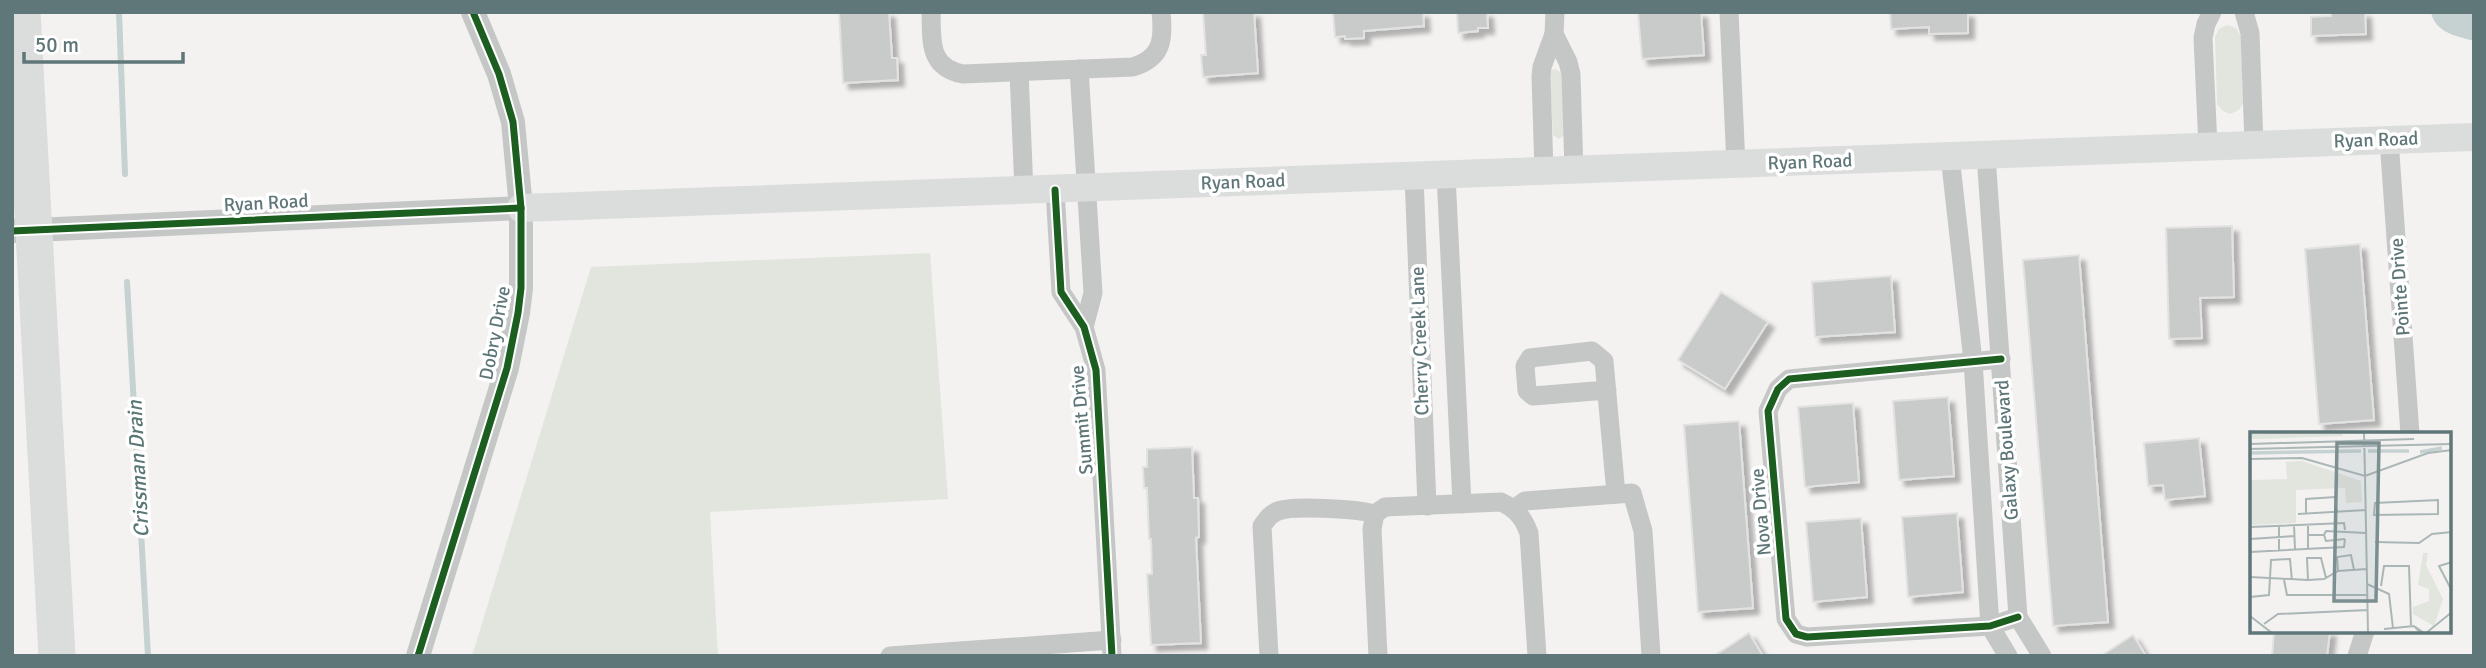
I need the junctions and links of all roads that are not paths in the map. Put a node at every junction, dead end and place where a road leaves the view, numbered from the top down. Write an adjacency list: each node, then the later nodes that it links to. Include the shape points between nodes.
1 (22, 12): 42 (highway)
2 (472, 12): 26 (street, Dobry Drive, via 507,98)
3 (931, 12): 11 (street, via 932,44 942,65 963,74)
4 (1161, 12): 10 (street, via 1160,46 1149,60 1133,67)
5 (1555, 12): 9 (street)
6 (1729, 12): 18 (street)
7 (2212, 12): 15 (street, via 2203,38)
8 (2244, 12): 14 (street, via 2250,33)
9 (1554, 34): 19 (street, via 1571,74); 20 (street, via 1542,67)
10 (1079, 69): 11 (street); 23 (street)
11 (1019, 72): 25 (street)
12 (2474, 137): 13 (main road, Ryan Road)
13 (2389, 140): 14 (main road, Ryan Road); 32 (street, Pointe Drive)
14 (2255, 145): 15 (main road, Ryan Road)
15 (2208, 147): 16 (main road, Ryan Road)
16 (1986, 155): 17 (main road, Ryan Road); 29 (street, Galaxy Boulevard)
17 (1950, 156): 18 (main road, Ryan Road); 30 (street, Galaxy Boulevard)
18 (1736, 165): 19 (main road, Ryan Road)
19 (1574, 170): 20 (main road, Ryan Road)
20 (1544, 171): 21 (main road, Ryan Road)
21 (1446, 175): 22 (main road, Ryan Road); 34 (street, Cherry Creek Lane)
22 (1414, 176): 23 (main road, Ryan Road); 35 (street, Cherry Creek Lane)
23 (1086, 188): 24 (main road, Ryan Road); 28 (street, via 1093,293)
24 (1055, 190): 25 (main road, Ryan Road); 28 (street, Summit Drive, via 1060,292)
25 (1024, 191): 26 (main road, Ryan Road)
26 (521, 208): 27 (street, Ryan Road); 43 (street, Dobry Drive, via 521,288 507,368)
27 (12, 231)
28 (1084, 327): 41 (street, Summit Drive, via 1096,370)
29 (2001, 359): 30 (street, Nova Drive); 38 (street, Galaxy Boulevard)
30 (1973, 361): 39 (street, Galaxy Boulevard); 39 (street, Nova Drive, via 1789,379 1777,389 1768,411 1786,619 1796,634 1807,637)
31 (1607, 390): 33 (street)
32 (2410, 432)
33 (1616, 494): 36 (street, via 1525,501); 48 (street, via 1632,493 1643,531)
34 (1462, 504): 35 (street); 36 (street, via 1501,502)
35 (1427, 506): 37 (street, via 1385,507)
36 (1515, 509): 47 (street, via 1529,533)
37 (1375, 514): 45 (street, via 1282,509 1269,516 1262,526); 46 (street)
38 (2018, 617): 39 (street, Nova Drive); 50 (street, Galaxy Boulevard)
39 (1990, 625): 49 (street, Galaxy Boulevard)
40 (2364, 633): 51 (street)
41 (1112, 648): 44 (street)
42 (57, 656)
43 (418, 656)
44 (890, 656)
45 (1269, 656)
46 (1378, 656)
47 (1537, 656)
48 (1651, 656)
49 (2008, 656)
50 (2042, 656)
51 (2357, 656)

